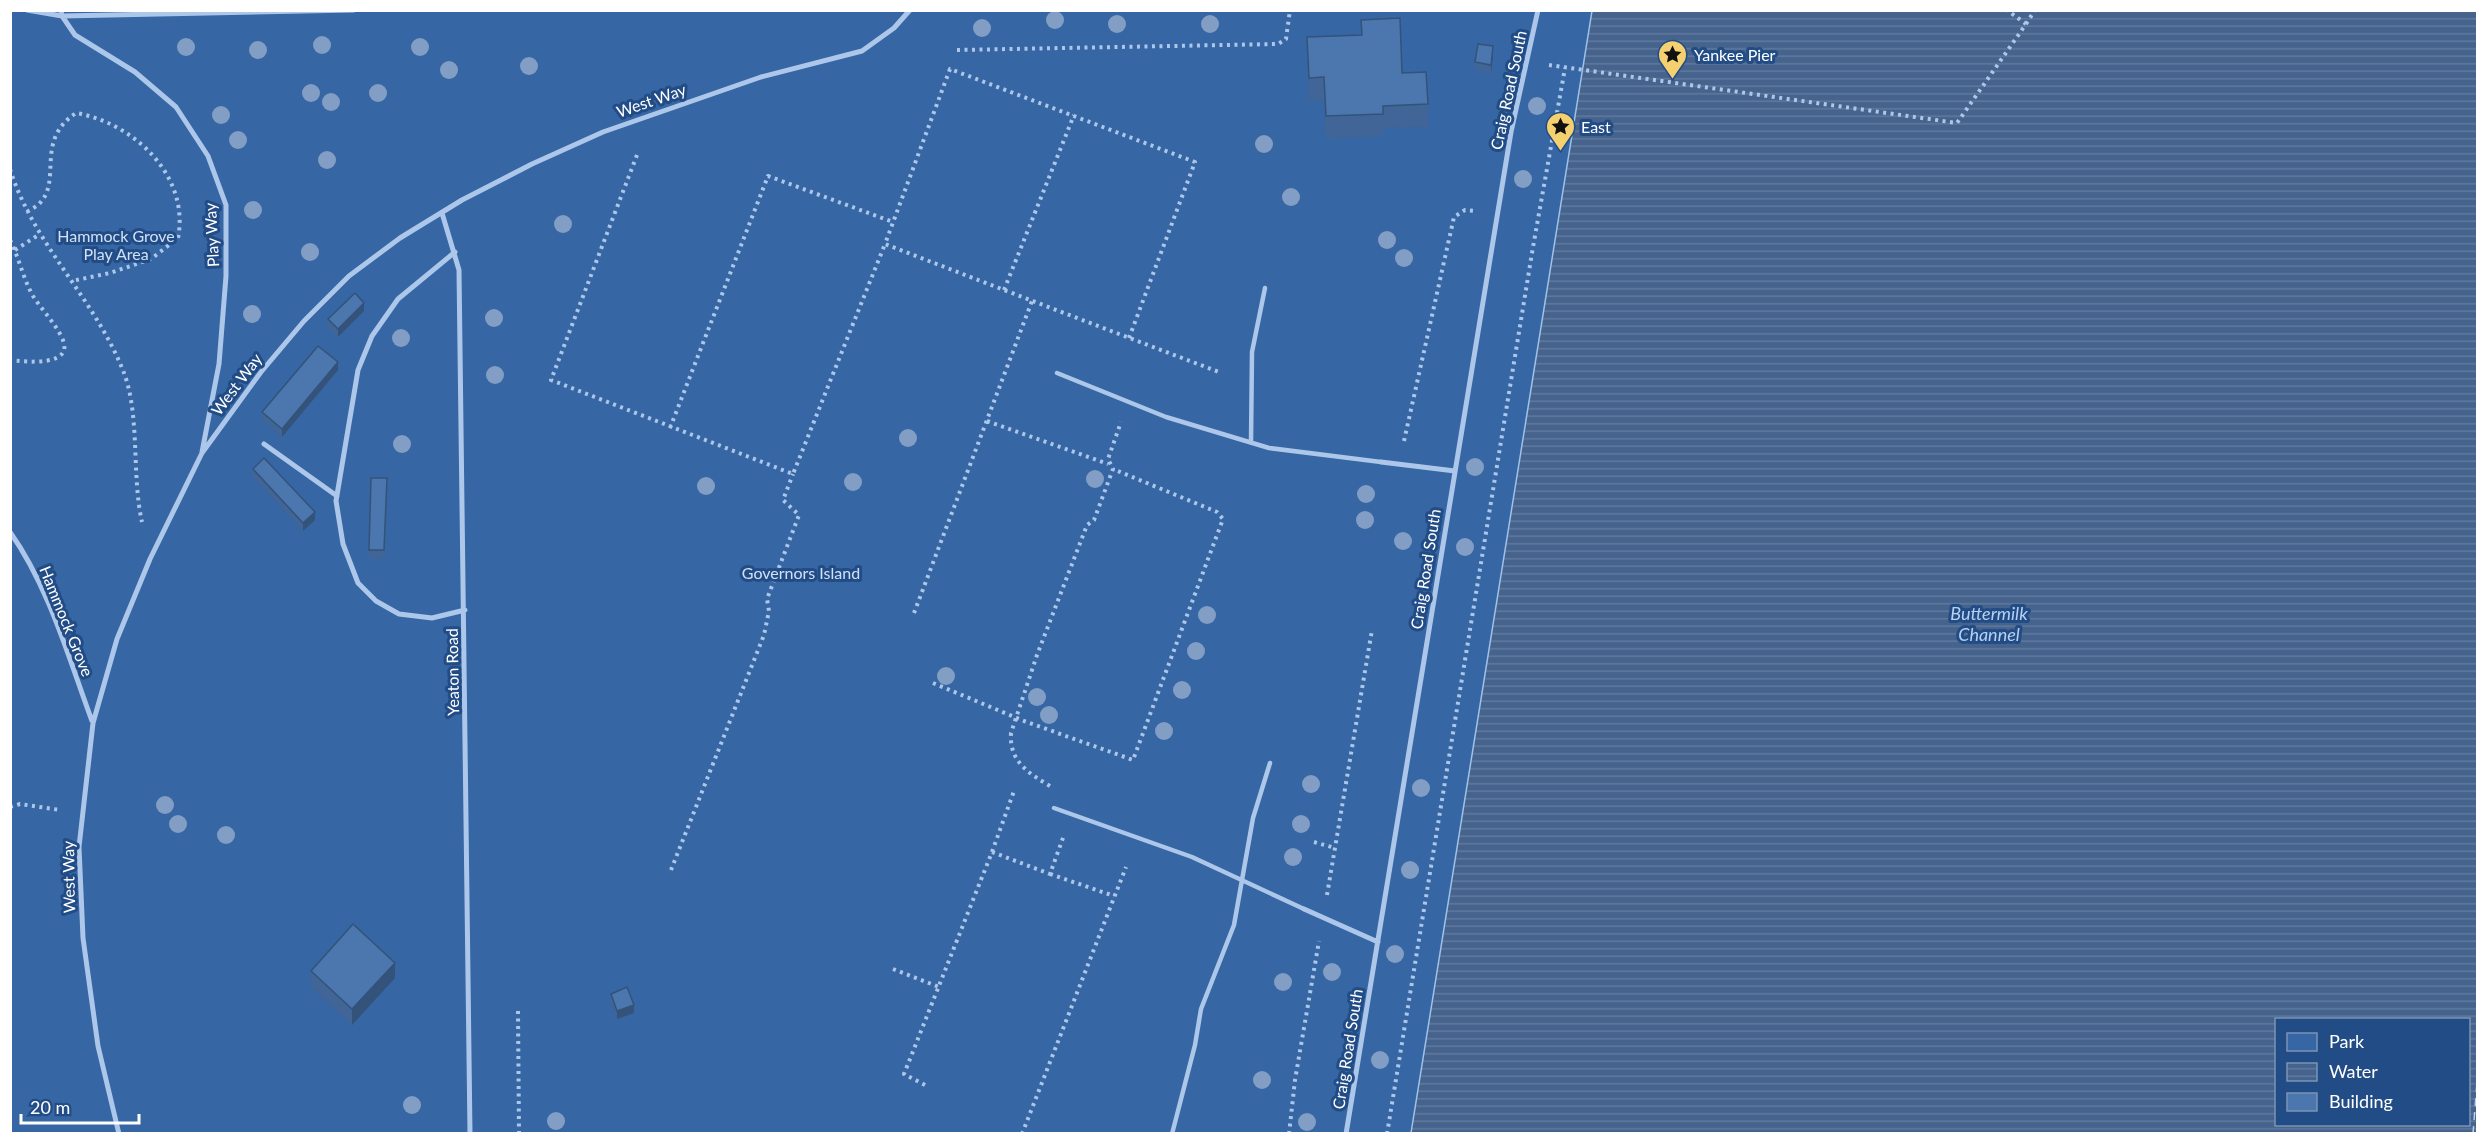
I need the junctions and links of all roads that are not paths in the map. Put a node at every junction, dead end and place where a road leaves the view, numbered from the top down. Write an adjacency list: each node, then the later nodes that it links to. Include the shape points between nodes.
1 (27, 10): 6 (street)
2 (354, 10): 5 (street)
3 (910, 10): 7 (street, West Way, via 894,28 862,51 761,77 603,132 532,164)
4 (1538, 10): 15 (street, Craig Road South, via 1511,132)
5 (316, 11): 6 (street)
6 (62, 14): 13 (street, Play Way, via 75,35 135,72 176,106 208,156 226,205 226,276 219,364)
7 (442, 213): 8 (street, Yeaton Road); 13 (street, West Way, via 349,276 311,313 261,372)
8 (454, 252): 16 (street, via 398,299 372,336 358,370); 18 (street, Yeaton Road, via 459,270)
9 (1265, 288): 11 (lane, via 1252,352)
10 (1057, 373): 11 (lane, via 1166,417)
11 (1251, 442): 14 (lane, via 1269,448)
12 (264, 444): 16 (street)
13 (202, 453): 19 (street, West Way, via 150,559 117,639)
14 (1381, 462): 15 (street)
15 (1455, 471): 24 (street, Craig Road South)
16 (337, 496): 18 (street, via 343,544 358,583 376,601 399,614 432,618)
17 (10, 532): 19 (street, Hammock Grove, via 22,549 54,619)
18 (465, 610): 26 (street, Yeaton Road)
19 (93, 723): 25 (street, West Way, via 79,847 83,938 98,1046)
20 (1270, 763): 22 (lane, via 1253,818)
21 (1054, 808): 22 (lane, via 1192,856)
22 (1244, 881): 23 (lane); 27 (lane, via 1234,925 1201,1009)
23 (1304, 909): 24 (street)
24 (1378, 942): 28 (street, Craig Road South)
25 (119, 1134)
26 (470, 1134)
27 (1172, 1134)
28 (1346, 1134)

